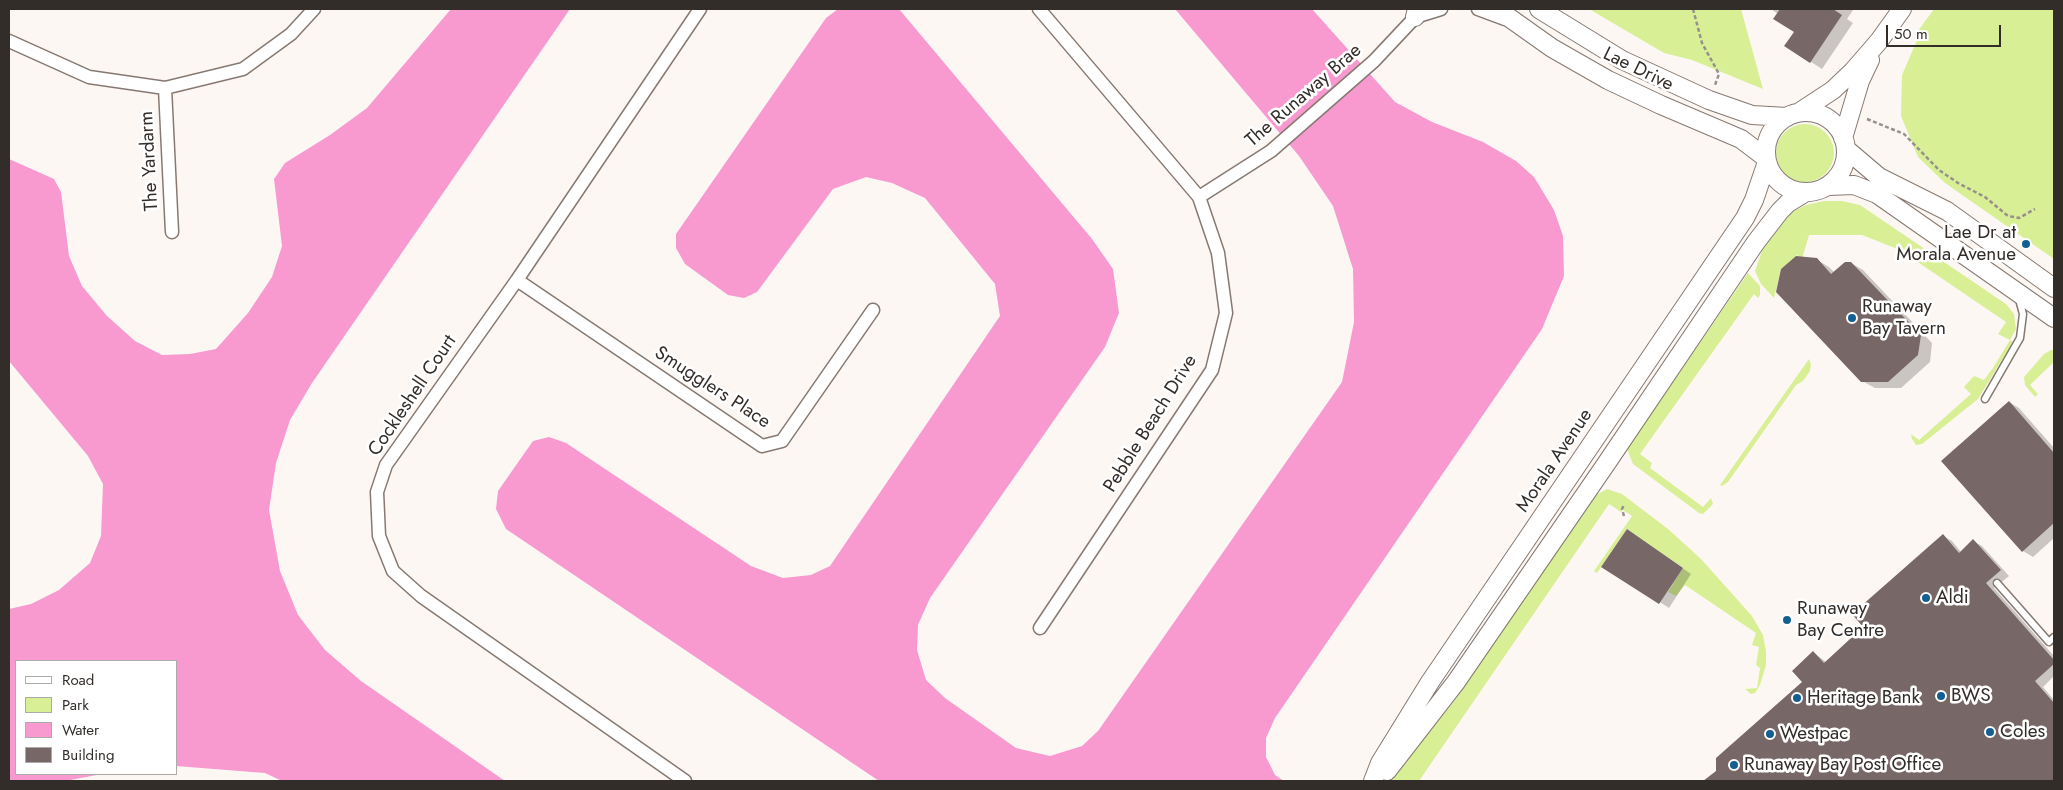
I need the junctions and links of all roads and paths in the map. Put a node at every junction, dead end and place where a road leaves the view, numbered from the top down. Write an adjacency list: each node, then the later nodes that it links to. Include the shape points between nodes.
1 (314, 9): 14 (street, via 291,34 242,69)
2 (700, 9): 25 (street, Cockleshell Court)
3 (1039, 9): 22 (street, Pebble Beach Drive)
4 (1441, 9): 10 (street)
5 (1478, 9): 11 (street)
6 (1497, 9): 11 (main road, Lae Drive)
7 (1539, 9): 15 (main road, Lae Drive, via 1622,60)
8 (1693, 9): 15 (path, via 1702,43 1719,74)
9 (1902, 9): 12 (main road)
10 (1418, 12): 22 (street, The Runaway Brae, via 1374,61 1261,159)
11 (1516, 24): 19 (main road, Lae Drive, via 1608,80 1741,139)
12 (1878, 41): 16 (main road, via 1854,71 1832,90); 18 (main road, via 1860,81)
13 (9, 42): 14 (street, via 89,77)
14 (164, 88): 24 (street, The Yardarm)
15 (1709, 100): 16 (main road, Lae Drive, via 1752,115)
16 (1792, 115): 18 (main road, via 1809,112 1825,118 1838,128); 19 (main road, via 1770,134)
17 (1867, 120): 23 (path, via 1904,134 1939,170 1985,197 2008,216 2019,218)
18 (1844, 144): 20 (main road, via 1842,170); 27 (main road, via 1880,177 1935,204)
19 (1767, 160): 21 (main road, via 1774,176 1785,186); 37 (main road, Morala Avenue, via 1745,218 1430,682 1380,763)
20 (1828, 186): 21 (main road); 26 (main road, via 1854,185 1877,194)
21 (1806, 192): 37 (main road, Morala Avenue, via 1788,203 1756,242 1456,682 1389,770)
22 (1199, 197): 34 (street, Pebble Beach Drive, via 1218,253 1226,313 1212,370)
23 (2035, 209)
24 (172, 232)
25 (517, 280): 28 (street, Smugglers Place, via 762,446 782,442); 36 (street, Cockleshell Court, via 386,465 378,492 379,536 393,571 421,596)
26 (2010, 287): 29 (main road); 30 (lane, via 2017,295 2023,314 2021,335)
27 (2054, 288)
28 (872, 310)
29 (2054, 318)
30 (1985, 399)
31 (1624, 505): 32 (path)
32 (1624, 516)
33 (1997, 583): 35 (lane, via 2049,642)
34 (1040, 628)
35 (2054, 637)
36 (685, 781)
37 (1375, 781)

